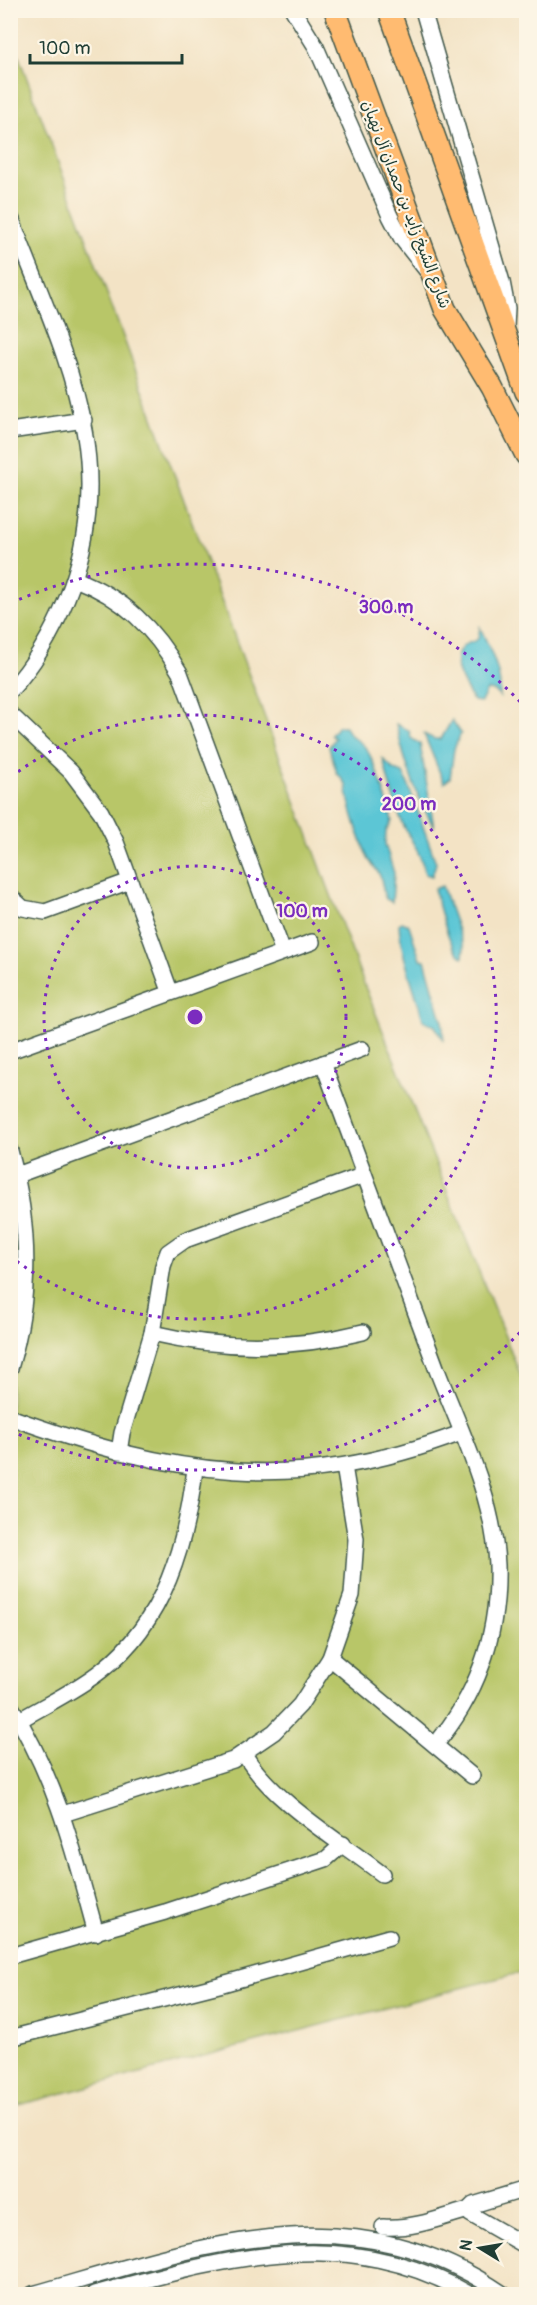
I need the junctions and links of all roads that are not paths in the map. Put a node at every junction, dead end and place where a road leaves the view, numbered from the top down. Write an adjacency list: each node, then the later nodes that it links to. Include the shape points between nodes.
1 (293, 10): 6 (street, via 316,47 402,239)
2 (335, 10): 6 (highway, شارع الشيخ زايد بن حمدان آل نهيان)
3 (389, 10): 7 (highway)
4 (423, 10): 7 (street, via 502,282 507,308)
5 (10, 215): 9 (street)
6 (433, 278): 11 (highway, شارع الشيخ زايد بن حمدان آل نهيان)
7 (505, 334): 8 (highway)
8 (526, 392)
9 (84, 420): 10 (street); 12 (street, via 91,478 90,511)
10 (10, 431)
11 (526, 455)
12 (75, 579): 13 (street, via 49,637); 18 (street, via 105,592 140,618 180,673)
13 (10, 691)
14 (10, 714): 15 (street, via 71,772 93,799 116,842)
15 (130, 881): 16 (street, via 45,912 23,908); 19 (street)
16 (10, 896)
17 (312, 942): 18 (street)
18 (283, 952): 19 (street)
19 (170, 991): 21 (street)
20 (362, 1049): 22 (street)
21 (10, 1051)
22 (323, 1063): 24 (street); 25 (street)
23 (10, 1151): 24 (street)
24 (17, 1175): 28 (street, via 25,1224 26,1274 21,1322)
25 (364, 1175): 27 (street, via 178,1243 168,1252 163,1266); 30 (street)
26 (363, 1332): 27 (street, via 316,1342 257,1347 198,1343)
27 (152, 1333): 31 (street)
28 (10, 1368)
29 (10, 1417): 31 (street)
30 (461, 1433): 32 (street); 37 (street, via 492,1526 496,1600 488,1652 476,1684)
31 (119, 1452): 33 (street)
32 (344, 1466): 33 (street, via 271,1473); 34 (street, via 355,1522 356,1569 350,1605)
33 (195, 1469): 36 (street, via 178,1556 148,1620 102,1670)
34 (330, 1658): 37 (street); 38 (street, via 288,1719)
35 (10, 1704): 36 (street)
36 (20, 1720): 40 (street, via 45,1767)
37 (435, 1745): 39 (street)
38 (244, 1754): 40 (street, via 219,1766); 41 (street, via 267,1784)
39 (472, 1776)
40 (63, 1814): 43 (street)
41 (343, 1844): 42 (street); 43 (street, via 326,1859)
42 (382, 1874)
43 (96, 1933): 45 (street)
44 (388, 1937): 46 (street)
45 (10, 1956)
46 (10, 2038)
47 (526, 2189): 48 (street)
48 (496, 2199): 49 (street); 51 (street)
49 (468, 2210): 50 (street, via 417,2225); 51 (street)
50 (382, 2227)
51 (493, 2227): 52 (street)
52 (526, 2246)
53 (33, 2295): 56 (street, via 194,2249 292,2234 359,2239 403,2248 449,2264)
54 (94, 2295): 55 (street, via 230,2259 313,2251 389,2262)
55 (469, 2295)
56 (503, 2295)

